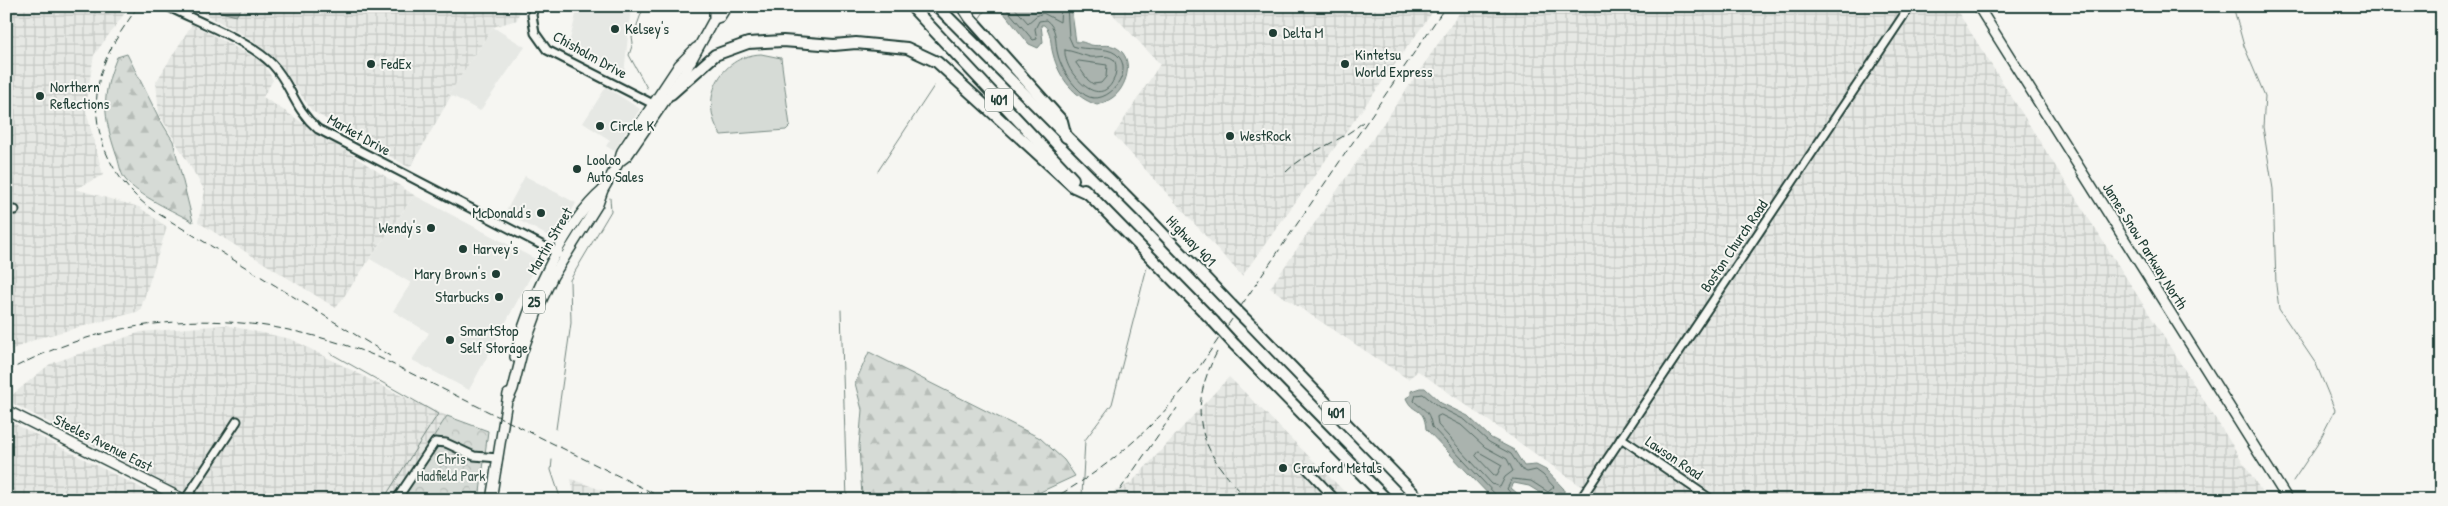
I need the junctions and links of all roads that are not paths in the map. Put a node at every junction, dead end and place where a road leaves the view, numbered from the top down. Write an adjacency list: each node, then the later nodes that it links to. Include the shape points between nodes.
1 (167, 6): 18 (street, Market Drive, via 252,48 267,59 278,71 303,115 318,129)
2 (534, 6): 13 (street, Chisholm Drive, via 535,33 547,50)
3 (718, 6): 10 (main road, Martin Street / 25)
4 (727, 6): 10 (main road, Martin Street / 25, via 720,17)
5 (911, 6): 15 (highway, 401)
6 (937, 6): 14 (highway, Highway 401 / 401)
7 (962, 6): 14 (highway, via 1062,122)
8 (1910, 6): 21 (street, Boston Church Road)
9 (1978, 6): 32 (main road, James Snow Parkway North)
10 (714, 19): 11 (main road, Martin Street / 25)
11 (696, 48): 12 (main road, Martin Street / 25); 13 (main road, Martin Street / 25, via 680,66)
12 (671, 94): 13 (main road, Martin Street / 25); 15 (highway, via 715,55 748,43 856,43 907,48 937,62 1074,187)
13 (657, 106): 18 (main road, Martin Street / 25, via 627,156 619,162 602,190 590,200)
14 (1066, 138): 29 (highway, Highway 401 / 401, bridge, via 1147,217)
15 (1087, 193): 28 (highway, 401, bridge)
16 (6, 210): 17 (street)
17 (15, 210)
18 (561, 255): 22 (main road, Martin Street / 25, via 542,282 522,333 508,388)
19 (7, 412): 24 (main road, Steeles Avenue East)
20 (237, 421): 24 (street)
21 (1621, 438): 30 (street, Boston Church Road); 31 (street, Lawson Road)
22 (498, 458): 25 (street, via 474,456 435,442); 26 (main road, Martin Street / 25)
23 (1307, 469): 27 (street)
24 (185, 500)
25 (396, 500)
26 (491, 500)
27 (1336, 500)
28 (1387, 500)
29 (1420, 500)
30 (1580, 500)
31 (1712, 500)
32 (2288, 500)

